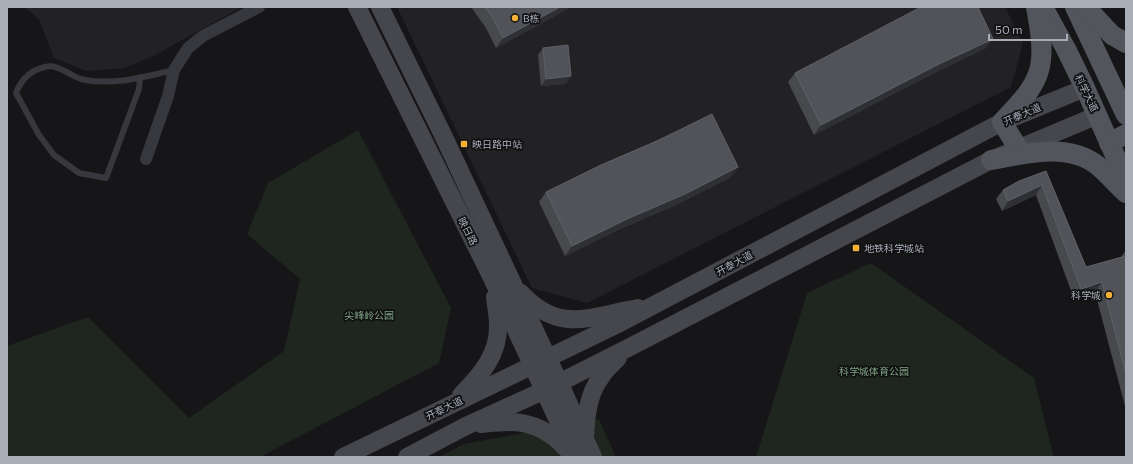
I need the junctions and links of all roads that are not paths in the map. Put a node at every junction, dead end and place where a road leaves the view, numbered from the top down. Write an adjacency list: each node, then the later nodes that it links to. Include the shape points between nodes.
1 (259, 7): 9 (street, via 203,36 188,48)
2 (357, 7): 22 (main road, 映日路)
3 (380, 7): 23 (main road, 映日路)
4 (1036, 7): 15 (main road, via 1041,44 1041,61 1037,75 1031,88)
5 (1043, 7): 12 (main road, 科学大道)
6 (1075, 7): 10 (main road)
7 (1086, 7): 8 (main road, via 1112,35)
8 (1126, 43)
9 (174, 70): 11 (lane); 18 (street, via 168,96)
10 (1118, 76): 12 (main road, 开泰大道); 13 (main road)
11 (140, 77): 11 (lane, via 125,81 84,80 52,66 44,67 28,75 20,83 16,93 39,135 54,155 79,173 106,178 139,89)
12 (1085, 88): 14 (main road, 科学大道); 15 (main road, 开泰大道)
13 (1124, 107): 14 (main road)
14 (1098, 115): 16 (main road, 科学大道); 17 (main road)
15 (1002, 122): 17 (main road); 24 (main road, 开泰大道)
16 (1118, 138): 20 (main road, 科学大道)
17 (1018, 148): 19 (main road)
18 (146, 159)
19 (991, 160): 21 (main road, via 1044,152 1080,155 1097,165); 26 (main road)
20 (1126, 180)
21 (1126, 193)
22 (492, 278): 27 (main road, 映日路); 29 (main road, via 498,324 496,344 480,376)
23 (510, 278): 24 (main road, via 539,310 573,320); 27 (main road, 映日路)
24 (651, 306): 25 (main road, 开泰大道)
25 (616, 325): 26 (main road); 27 (main road, 开泰大道)
26 (628, 348): 28 (main road); 31 (main road, via 601,376 594,388 586,414)
27 (540, 362): 28 (main road, 映日路); 29 (main road, 开泰大道)
28 (552, 386): 30 (main road); 31 (main road, 映日路); 34 (main road, 映日路)
29 (453, 404): 32 (main road, 开泰大道)
30 (466, 426): 33 (main road); 34 (main road, via 518,421 552,435)
31 (585, 440): 35 (main road, 映日路)
32 (343, 457)
33 (407, 457)
34 (575, 457)
35 (593, 457)

